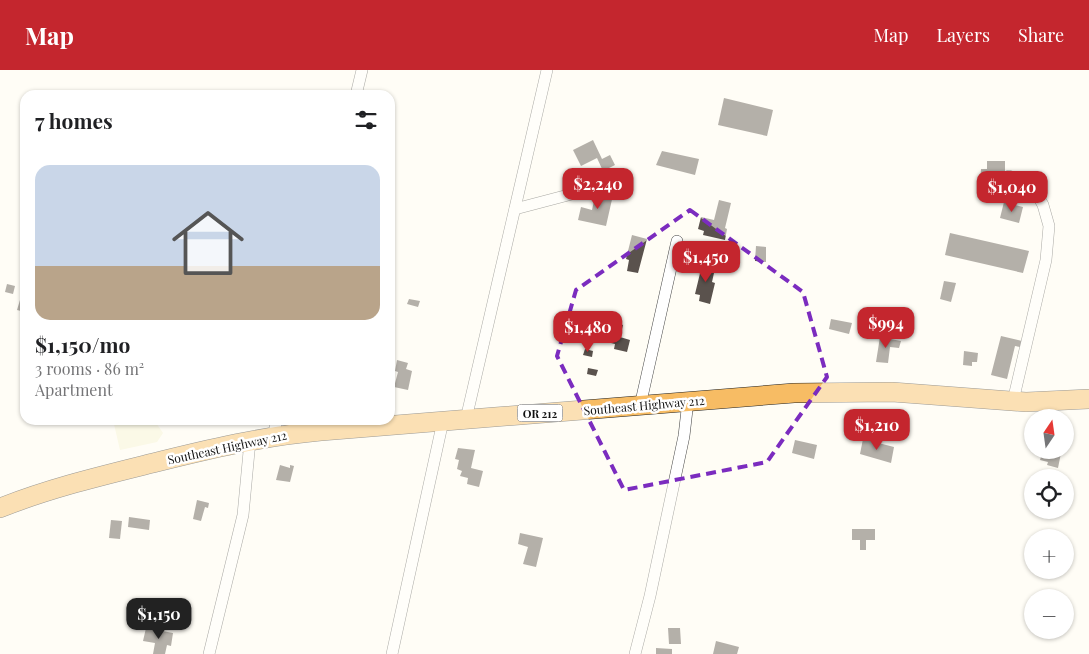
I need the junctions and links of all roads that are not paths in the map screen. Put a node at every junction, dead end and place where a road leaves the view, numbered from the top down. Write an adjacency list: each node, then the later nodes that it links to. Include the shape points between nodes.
1 (362, 70): 3 (street)
2 (547, 70): 6 (street)
3 (357, 90)
4 (1009, 176): 10 (street, via 1032,185 1043,205 1049,226 1046,260)
5 (590, 187): 6 (street)
6 (514, 209): 12 (street)
7 (677, 241): 11 (street)
8 (1089, 400): 10 (highway, Southeast Highway 212 / OR 212)
9 (688, 401): 10 (highway, Southeast Highway 212 / OR 212, via 855,392); 11 (highway, Southeast Highway 212 / OR 212); 21 (street, via 684,436)
10 (1013, 401)
11 (640, 406): 12 (highway, Southeast Highway 212 / OR 212)
12 (466, 419): 13 (highway, Southeast Highway 212 / OR 212)
13 (443, 421): 14 (highway, Southeast Highway 212 / OR 212); 20 (street)
14 (395, 423)
15 (347, 425): 16 (highway, Southeast Highway 212 / OR 212)
16 (275, 428): 17 (highway, Southeast Highway 212 / OR 212)
17 (250, 440): 18 (highway, Southeast Highway 212 / OR 212, via 81,481); 19 (street, via 243,515)
18 (0, 508)
19 (209, 654)
20 (392, 654)
21 (635, 654)

